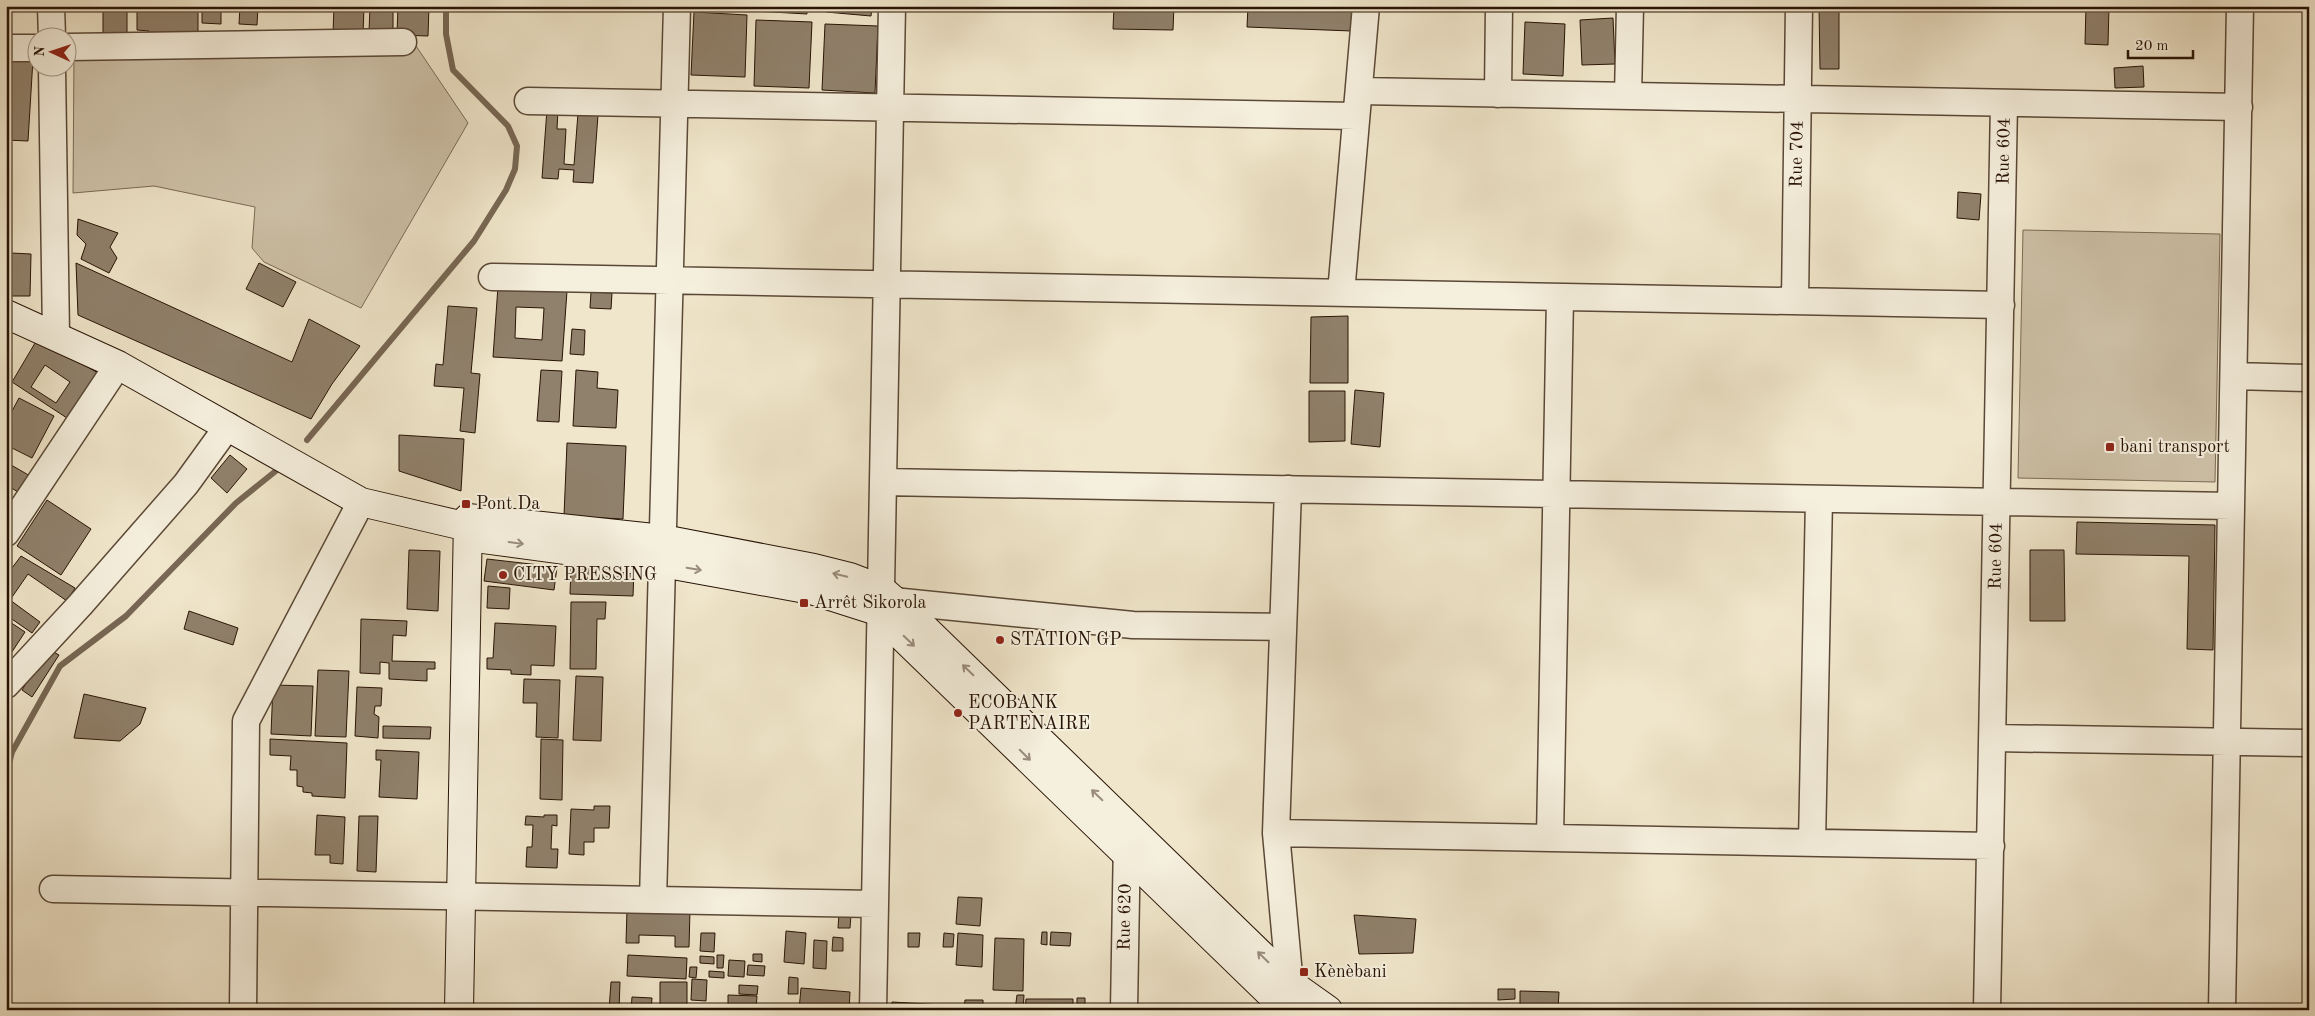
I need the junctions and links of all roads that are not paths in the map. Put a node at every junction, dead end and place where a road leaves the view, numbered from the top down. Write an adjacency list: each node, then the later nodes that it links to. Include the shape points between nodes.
1 (51, 6): 9 (street)
2 (677, 6): 19 (street)
3 (892, 6): 22 (street)
4 (1366, 6): 21 (street)
5 (1499, 6): 15 (street)
6 (1630, 6): 16 (street)
7 (1799, 6): 17 (street, Rue 704)
8 (2240, 6): 23 (street)
9 (52, 28)
10 (403, 42): 11 (street)
11 (78, 47)
12 (6, 48): 13 (street)
13 (28, 48)
14 (52, 78): 32 (street)
15 (1498, 94): 16 (street); 21 (street)
16 (1628, 96): 17 (street)
17 (1798, 99): 20 (street); 29 (street, Rue 704)
18 (528, 101): 19 (street)
19 (674, 103): 22 (street); 25 (street)
20 (2004, 103): 23 (street); 30 (street, Rue 604)
21 (1358, 104): 22 (street); 27 (street)
22 (890, 107): 26 (street)
23 (2239, 107): 34 (street)
24 (492, 278): 25 (street)
25 (669, 280): 26 (street); 46 (street)
26 (886, 284): 27 (street); 37 (street)
27 (1341, 293): 28 (street)
28 (1560, 297): 29 (street); 39 (street)
29 (1796, 301): 30 (street)
30 (2001, 305): 42 (street, Rue 604)
31 (6, 314): 32 (main road)
32 (56, 336): 33 (main road)
33 (118, 365): 36 (main road); 45 (street)
34 (2234, 376): 35 (street); 43 (street)
35 (2309, 378)
36 (228, 426): 41 (main road); 49 (street, via 186,484)
37 (883, 482): 38 (street); 47 (street)
38 (1288, 489): 39 (street); 48 (street)
39 (1557, 494): 40 (street); 55 (street)
40 (1819, 499): 42 (street); 56 (street)
41 (361, 502): 44 (main road); 60 (street, via 246,721)
42 (1997, 502): 43 (street); 50 (street, Rue 604)
43 (2231, 506): 51 (street)
44 (468, 527): 46 (main road); 61 (main road)
45 (6, 533)
46 (662, 551): 47 (main road, via 811,590); 62 (street)
47 (885, 601): 48 (street, via 1133,625); 53 (main road, one-way to 47, via 911,615); 58 (main road, one-way to 58, via 888,623); 63 (street)
48 (1283, 627): 54 (street)
49 (6, 685)
50 (1993, 738): 51 (street); 57 (street, Rue 604)
51 (2227, 742): 52 (street); 73 (street)
52 (2309, 743)
53 (1127, 824): 58 (street, Rue 620); 64 (main road, one-way to 53)
54 (1276, 833): 55 (street); 64 (street)
55 (1550, 838): 56 (street)
56 (1812, 843): 57 (street)
57 (1991, 846): 72 (street, Rue 604)
58 (1126, 856): 68 (street, Rue 620); 69 (main road)
59 (53, 889): 60 (street)
60 (244, 892): 61 (street); 65 (street)
61 (461, 896): 62 (street); 66 (main road)
62 (653, 900): 63 (street)
63 (875, 904): 67 (street)
64 (1290, 983): 70 (street); 71 (main road)
65 (243, 1010)
66 (459, 1010)
67 (873, 1010)
68 (1124, 1010)
69 (1287, 1010)
70 (1293, 1010)
71 (1328, 1010)
72 (1988, 1010)
73 (2222, 1010)

